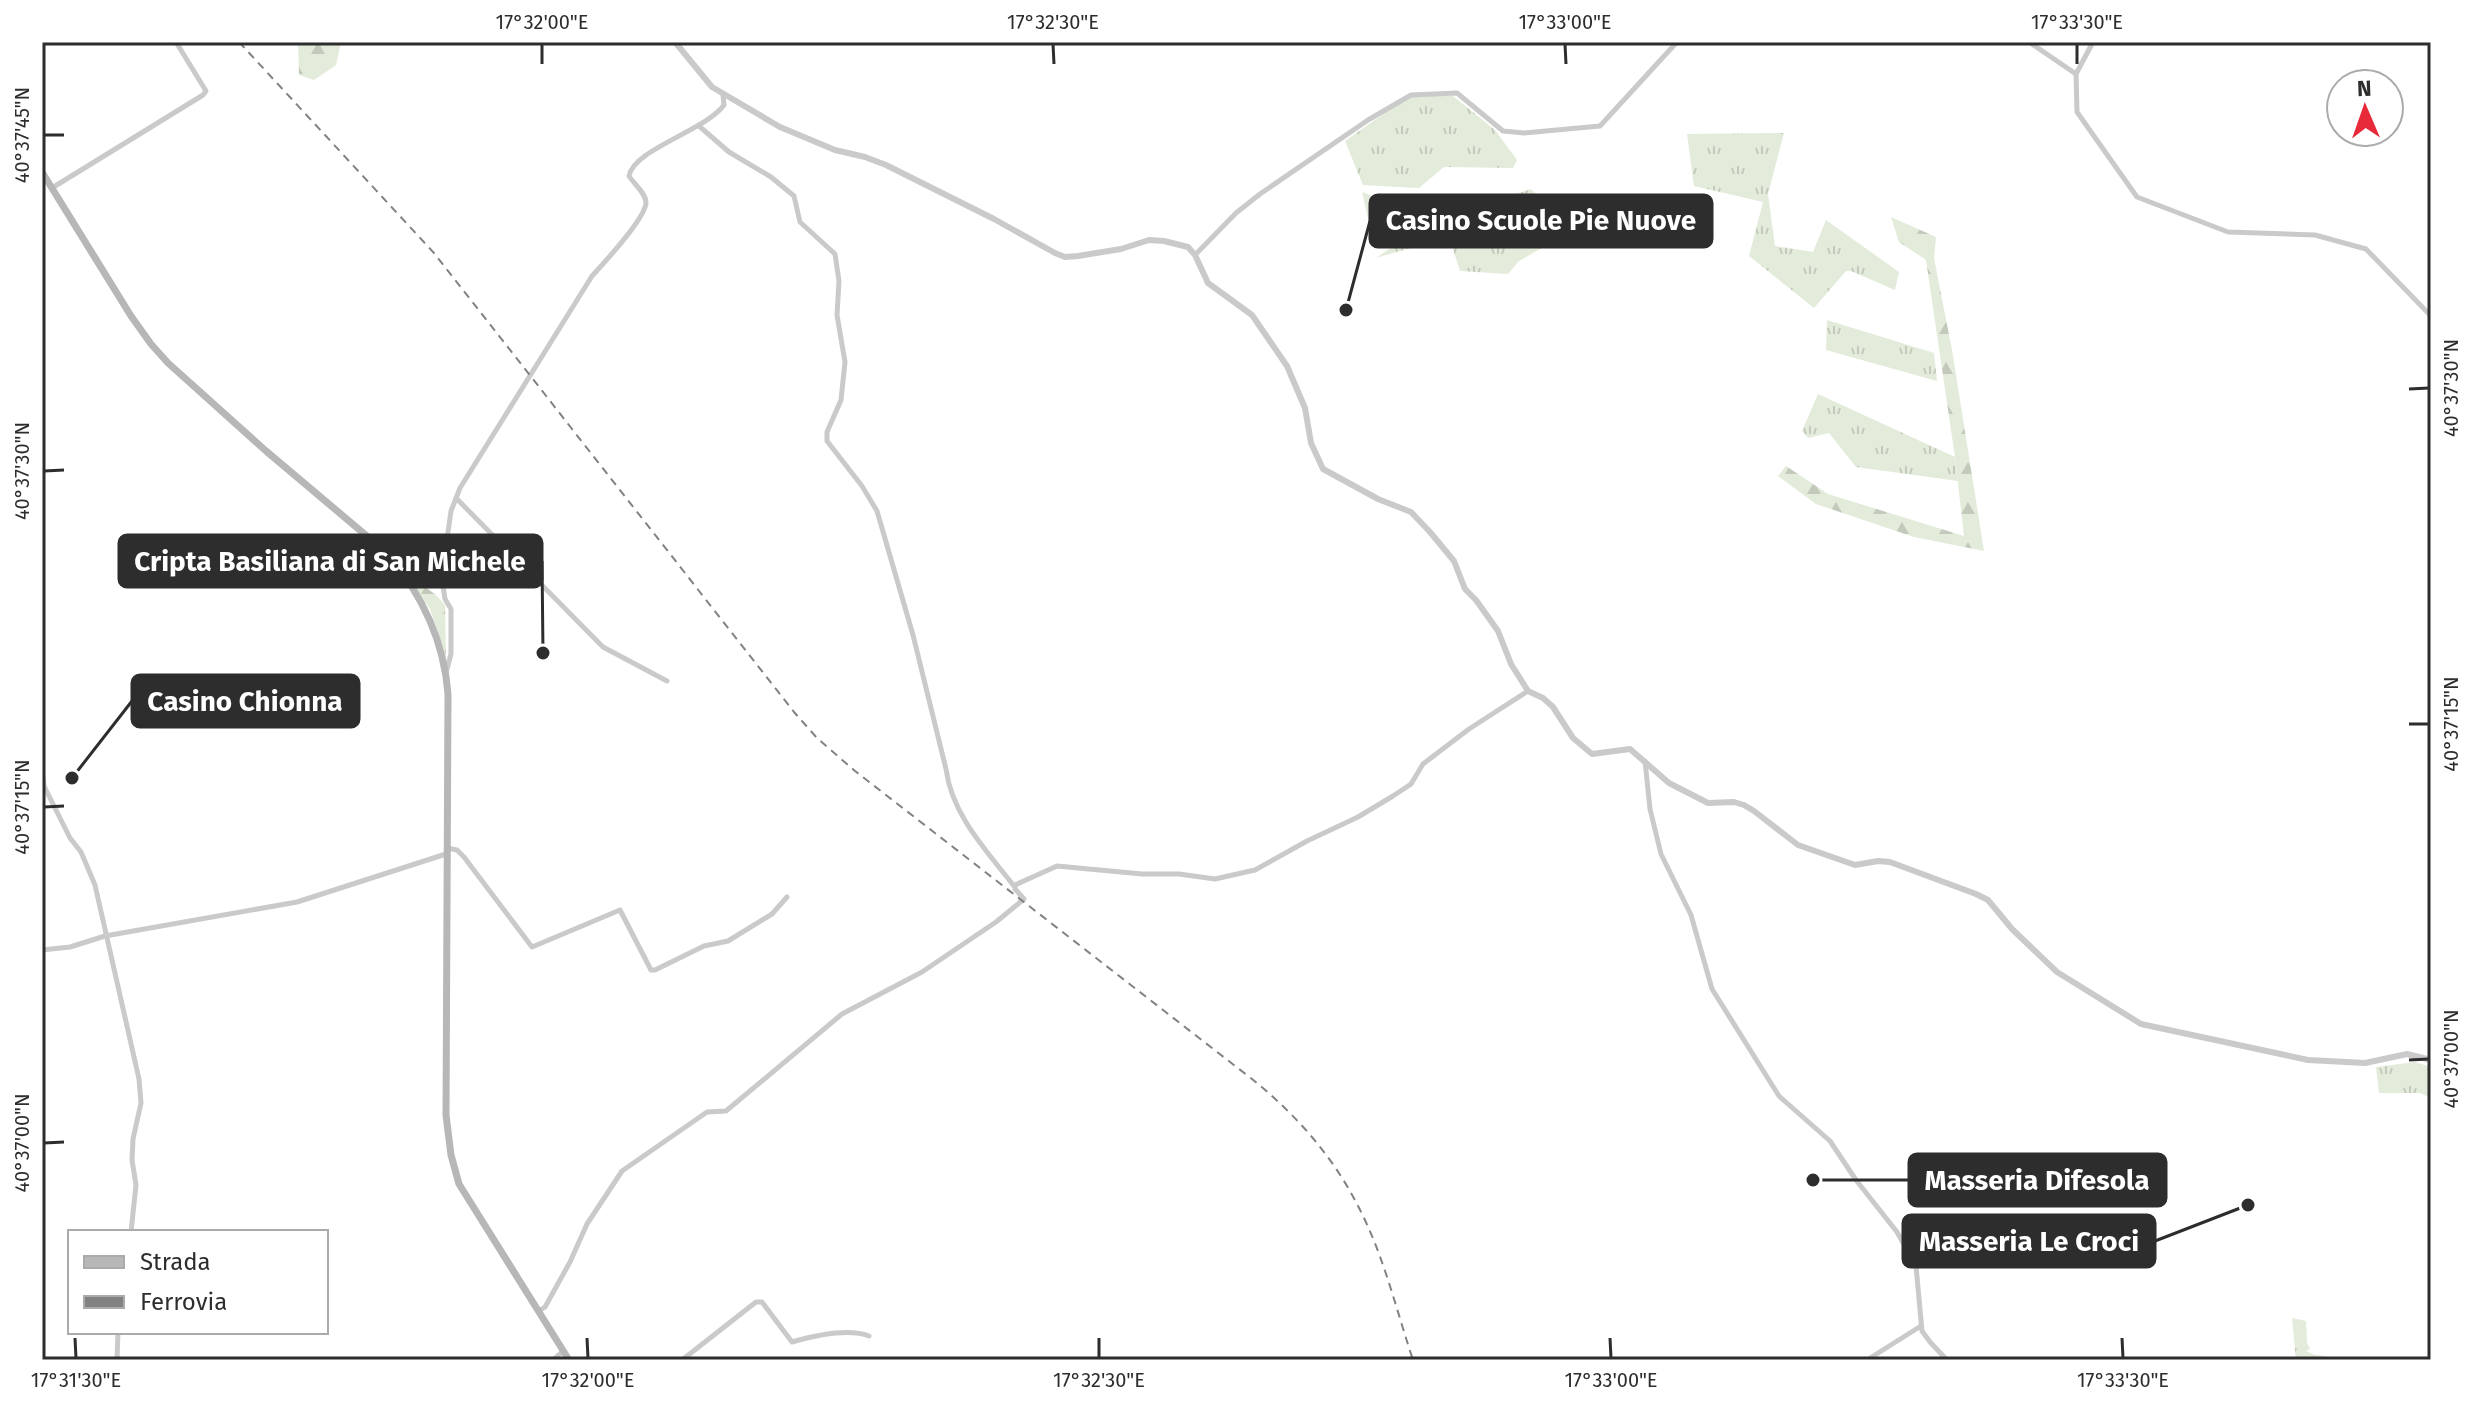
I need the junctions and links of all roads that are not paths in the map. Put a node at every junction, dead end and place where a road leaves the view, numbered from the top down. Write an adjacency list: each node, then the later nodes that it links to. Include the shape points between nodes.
1 (176, 42): 10 (street, via 206,91 203,95)
2 (675, 42): 7 (street)
3 (1677, 42): 11 (street, via 1600,126 1503,131 1457,93 1411,95 1260,194)
4 (2029, 42): 6 (street)
5 (2093, 42): 6 (street)
6 (2076, 74): 12 (street, via 2077,112 2137,197 2228,232 2315,235 2366,249)
7 (723, 95): 8 (street, via 722,108); 11 (street, via 808,140 886,165 1065,257 1149,240 1188,247)
8 (699, 126): 13 (street, via 630,169 645,208 592,276); 20 (street, via 794,196 800,222 835,254 845,362 841,400 827,441 877,511 949,790 965,822)
9 (42, 172): 10 (main road)
10 (52, 188): 14 (main road, via 131,316 168,363 399,567 423,606)
11 (1195, 255): 16 (street, via 1208,283 1252,315 1287,366 1323,469 1411,512 1430,532 1498,631)
12 (2431, 316)
13 (456, 498): 14 (street, via 439,560 451,609); 15 (street, via 603,647)
14 (446, 674): 19 (main road)
15 (667, 681)
16 (1528, 691): 17 (street, via 1553,707 1573,738 1592,754 1630,749); 20 (street, via 1423,764 1411,784 1255,870 1215,879 1057,866)
17 (1645, 760): 24 (street, via 1695,798 1744,805 1798,845 1855,865 1890,862 1988,900 2057,972 2141,1024 2308,1060 2365,1063 2407,1054); 27 (street, via 1661,854 1691,915 1712,989 1779,1096 1830,1141 1897,1232 1916,1266)
18 (42, 769): 22 (street, via 44,786 95,885)
19 (446, 850): 21 (street, via 464,857 532,947 620,910 651,970 728,941 772,914); 22 (street, via 297,902); 26 (main road, via 446,1115 451,1155 459,1184)
20 (1014, 886): 26 (street, via 1024,899 996,922 922,972 842,1014 726,1111 707,1112 624,1168)
21 (787, 897)
22 (105, 936): 23 (street); 25 (street, via 139,1079)
23 (42, 950)
24 (2431, 1060)
25 (131, 1230)
26 (538, 1312): 30 (main road)
27 (1921, 1326): 35 (street); 36 (street)
28 (118, 1334): 31 (street)
29 (869, 1336): 34 (street, via 821,1334 792,1342 762,1302 756,1302)
30 (563, 1351): 32 (street); 33 (main road)
31 (117, 1360)
32 (553, 1360)
33 (569, 1360)
34 (682, 1360)
35 (1867, 1360)
36 (1947, 1360)

